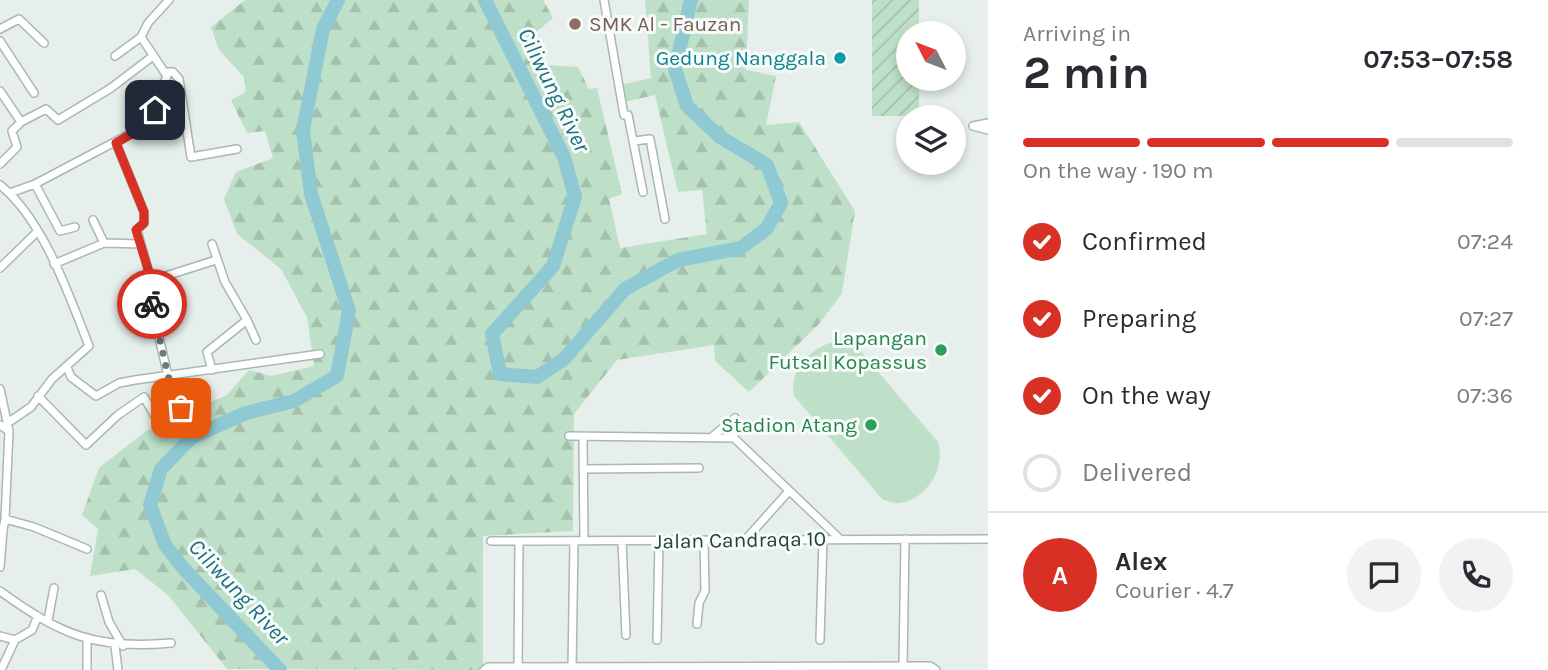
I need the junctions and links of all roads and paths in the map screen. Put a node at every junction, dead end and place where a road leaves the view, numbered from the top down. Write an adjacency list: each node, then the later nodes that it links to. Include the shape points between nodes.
1 (169, 0): 4 (street)
2 (604, 0): 15 (street, via 624,115)
3 (0, 29): 6 (street, via 19,19)
4 (141, 37): 7 (street); 8 (street)
5 (0, 41): 11 (street)
6 (44, 43)
7 (115, 56)
8 (153, 56): 9 (street); 12 (street, via 58,120 46,109)
9 (166, 72): 16 (street, via 151,119); 17 (street, via 179,79 191,156)
10 (0, 91): 12 (street)
11 (34, 93)
12 (21, 122): 18 (street, via 12,131 18,145)
13 (988, 123): 14 (street, via 974,126)
14 (988, 130)
15 (634, 141): 21 (street); 23 (street, via 650,139)
16 (116, 143): 19 (street); 28 (street, via 144,212 144,223 136,230)
17 (237, 149)
18 (0, 164)
19 (35, 184): 22 (street); 25 (street, via 60,231)
20 (0, 185): 22 (street)
21 (643, 191)
22 (10, 193): 26 (street)
23 (665, 219)
24 (93, 220): 27 (street)
25 (75, 227)
26 (37, 232): 31 (street); 32 (street)
27 (104, 243): 28 (street); 31 (street)
28 (141, 244): 33 (street)
29 (212, 244): 30 (street)
30 (216, 260): 33 (street); 34 (street)
31 (54, 264): 37 (street, via 89,345)
32 (0, 268)
33 (150, 281): 39 (street)
34 (247, 320): 35 (street); 38 (street, via 207,352)
35 (256, 340)
36 (320, 354): 38 (street)
37 (67, 367): 39 (street, via 71,377 96,396 120,383); 41 (street)
38 (212, 370): 39 (street)
39 (168, 376): 41 (street, via 181,408 156,418 144,397 86,445)
40 (0, 389): 42 (street)
41 (38, 396): 42 (street)
42 (9, 422): 44 (street)
43 (0, 425): 44 (street)
44 (9, 431): 52 (street)
45 (569, 436): 47 (street)
46 (713, 436): 47 (street); 48 (street); 48 (street, via 735,418)
47 (583, 437): 50 (street)
48 (734, 438): 51 (street)
49 (699, 468): 50 (street)
50 (583, 469): 63 (street)
51 (789, 491): 54 (street); 56 (street)
52 (5, 519): 53 (street); 66 (street)
53 (2, 529): 67 (street)
54 (746, 539): 55 (street, Jalan Candraqa 10); 59 (street, Jalan Candraqa 10)
55 (823, 539): 56 (street, Jalan Candraqa 10); 78 (street)
56 (839, 539): 57 (street, Jalan Candraqa 10)
57 (905, 539): 58 (street, Jalan Candraqa 10); 82 (street)
58 (988, 539)
59 (704, 540): 65 (street, Jalan Candraqa 10); 73 (street, via 704,593)
60 (491, 541): 61 (street, Jalan Candraqa 10)
61 (519, 541): 62 (street, Jalan Candraqa 10); 83 (street)
62 (574, 541): 63 (street, Jalan Candraqa 10); 84 (street)
63 (584, 541): 64 (street, Jalan Candraqa 10)
64 (622, 541): 65 (street, Jalan Candraqa 10); 74 (street)
65 (659, 541): 77 (street)
66 (87, 549)
67 (0, 567)
68 (54, 588): 72 (street)
69 (0, 591): 71 (street)
70 (101, 595): 81 (street)
71 (38, 616): 72 (street); 76 (street, via 32,630)
72 (48, 620): 79 (street)
73 (697, 624)
74 (626, 635)
75 (0, 636): 76 (street)
76 (15, 640): 85 (street)
77 (657, 640)
78 (820, 640)
79 (88, 641): 81 (street); 86 (street)
80 (171, 643): 81 (street)
81 (119, 646): 87 (street)
82 (903, 666): 84 (street); 89 (street, via 934,666)
83 (518, 669): 84 (street); 88 (street)
84 (572, 669)
85 (1, 670)
86 (87, 670)
87 (118, 670)
88 (484, 670)
89 (936, 670)

